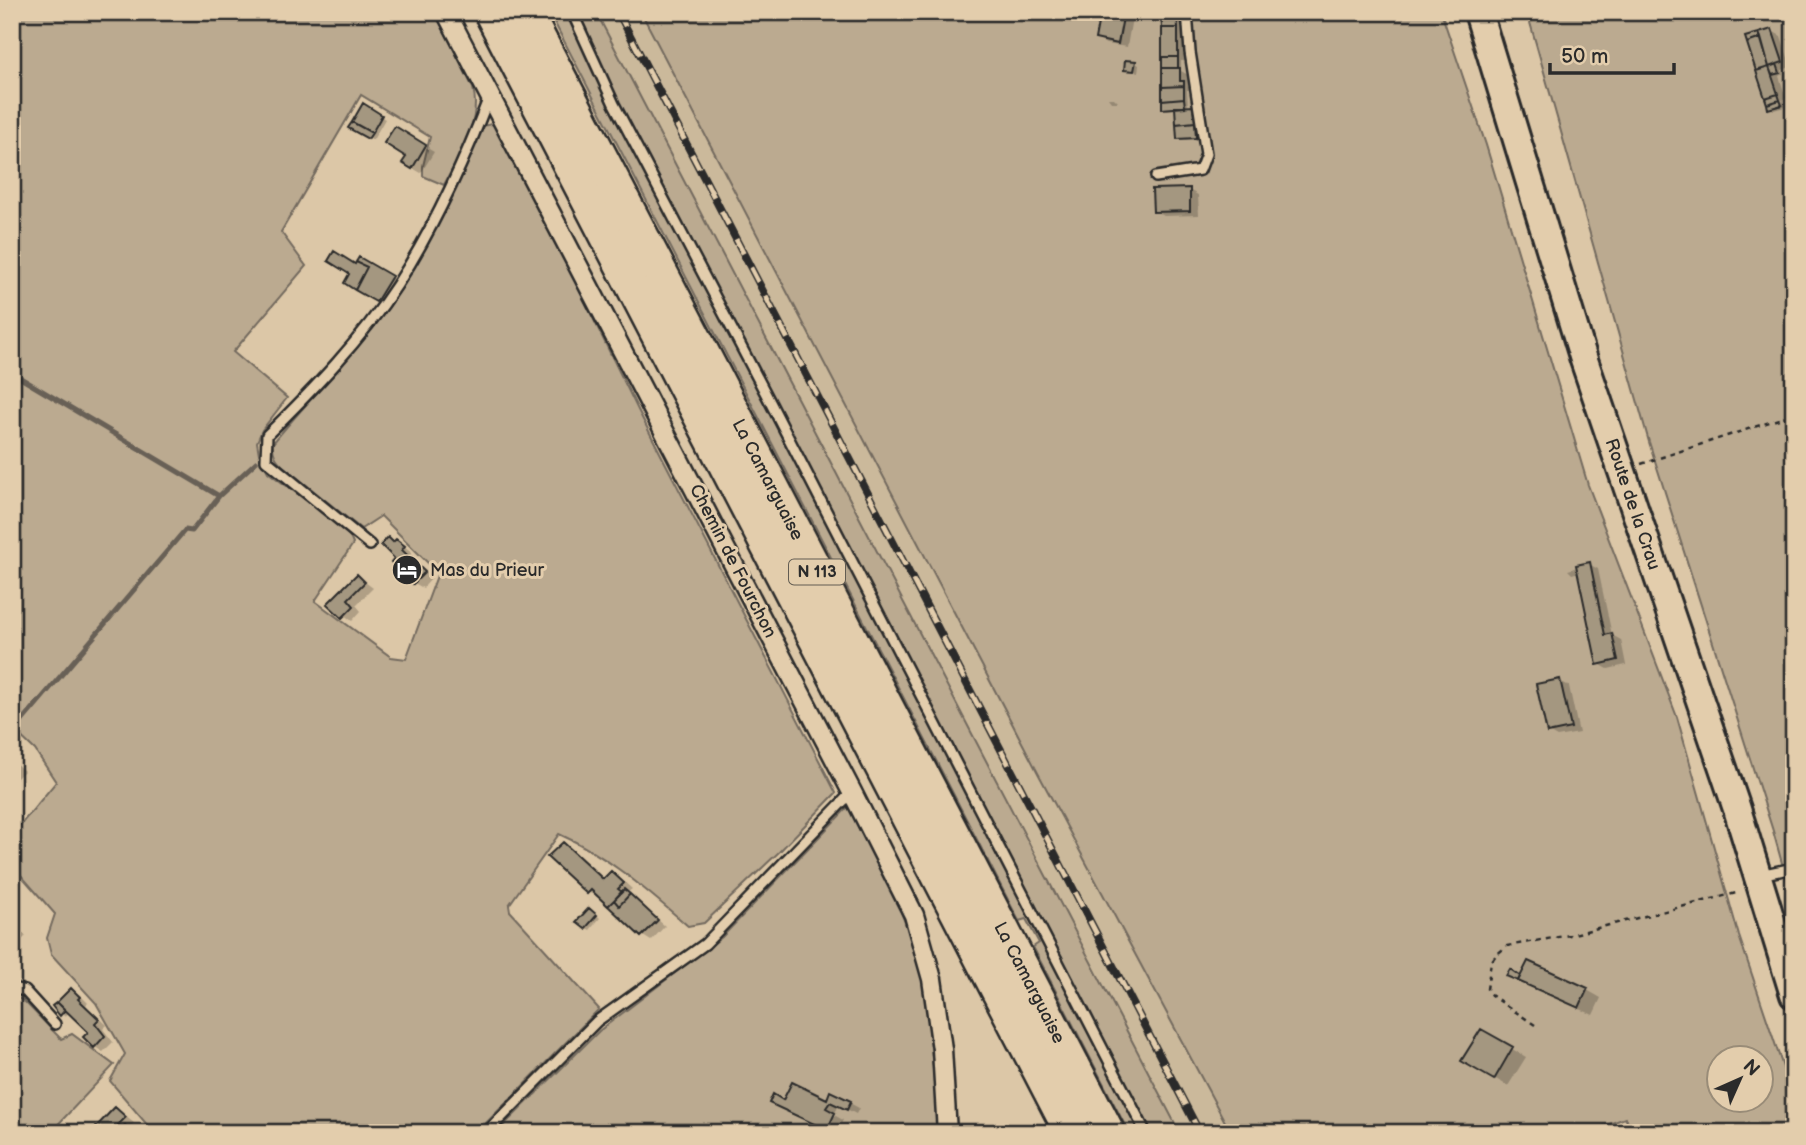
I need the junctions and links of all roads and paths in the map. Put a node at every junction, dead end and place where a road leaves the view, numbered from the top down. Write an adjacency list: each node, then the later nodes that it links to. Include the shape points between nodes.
1 (446, 12): 7 (street, Chemin de Fourchon)
2 (491, 12): 21 (highway, La Camarguaise / N 113)
3 (525, 12): 22 (highway, La Camarguaise / N 113)
4 (572, 12): 23 (lane, via 614,104)
5 (1187, 12): 8 (lane, via 1206,154 1200,170)
6 (1478, 12): 10 (main road, Route de la Crau)
7 (490, 96): 11 (lane, via 450,189 396,286 313,390 267,435 266,460); 12 (street, Chemin de Fourchon)
8 (1156, 177)
9 (1794, 414): 10 (path)
10 (1622, 470): 14 (main road, Route de la Crau)
11 (370, 545)
12 (852, 792): 19 (lane, via 705,944 597,1021); 20 (street, Chemin de Fourchon, via 914,915 932,979)
13 (1794, 868): 14 (lane)
14 (1759, 881): 16 (main road, Route de la Crau); 18 (path, via 1570,935 1507,946 1491,962 1487,989)
15 (12, 988): 17 (lane, via 25,991)
16 (1794, 995)
17 (55, 1024)
18 (1535, 1025)
19 (486, 1133)
20 (947, 1133)
21 (1072, 1133)
22 (1108, 1133)
23 (1146, 1133)

